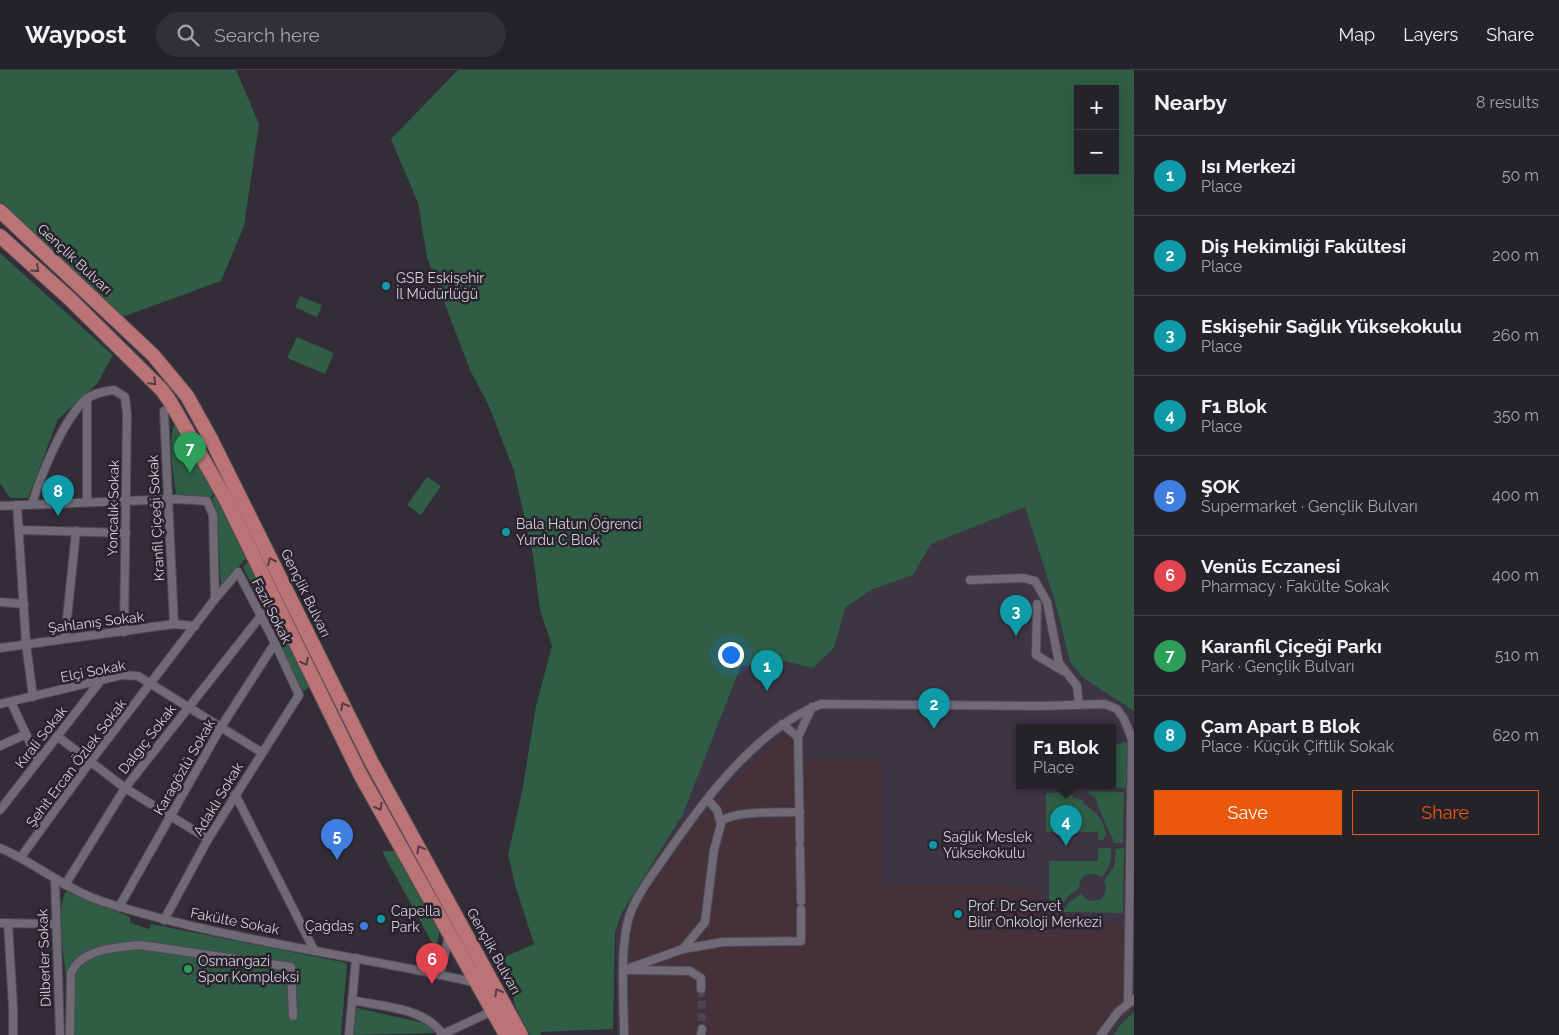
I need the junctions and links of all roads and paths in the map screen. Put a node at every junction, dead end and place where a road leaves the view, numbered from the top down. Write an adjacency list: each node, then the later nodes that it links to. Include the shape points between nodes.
1 (0, 211): 83 (highway, Gençlik Bulvarı, one-way to 1, via 372,761 187,396 153,355)
2 (0, 236): 18 (highway, one-way to 18, via 70,299 162,390 224,496)
3 (87, 398): 6 (street, Yoncalık Sokak, via 100,391 114,390 125,397); 7 (street); 8 (street, via 68,422)
4 (164, 411): 5 (street, Kranfil Çiçeği Sokak)
5 (168, 500): 6 (street); 15 (street, via 207,502 212,515); 21 (street, Kranfil Çiçeği Sokak)
6 (126, 501): 7 (street); 13 (street, Yoncalık Sokak)
7 (87, 502): 8 (street)
8 (32, 504): 9 (street)
9 (17, 505): 10 (street); 11 (street)
10 (0, 506)
11 (18, 530): 12 (street); 17 (street)
12 (76, 531): 13 (street); 24 (street)
13 (126, 533): 23 (street, Yoncalık Sokak)
14 (970, 580): 28 (street, via 1023,578 1035,581 1047,602 1059,663)
15 (215, 599): 20 (street, Fazıl Sokak, via 238,572); 22 (street)
16 (0, 602): 17 (street)
17 (24, 604): 25 (street)
18 (277, 604): 20 (street, Dalgıç Sokak); 65 (highway, one-way to 65, via 360,774)
19 (1037, 604): 28 (street, via 1036,655)
20 (260, 617): 26 (street, Fazıl Sokak); 36 (street, Dalgıç Sokak)
21 (174, 624): 22 (street, Şahlanış Sokak); 23 (street, Şahlanış Sokak)
22 (195, 626): 30 (street)
23 (124, 632): 24 (street, Şahlanış Sokak)
24 (65, 638): 25 (street, Şahlanış Sokak)
25 (26, 643): 27 (street, Şahlanış Sokak); 32 (street)
26 (275, 643): 31 (street, Fazıl Sokak); 41 (street, Karagözlü Sokak)
27 (0, 648)
28 (1065, 672): 35 (street, via 1077,686)
29 (102, 680): 30 (street, Elçi Sokak, via 122,675 138,676); 32 (street, Elçi Sokak); 43 (street, Kırali Sokak)
30 (151, 684): 36 (street, Elçi Sokak); 48 (street, Şehit Ercan Özlek Sokak)
31 (298, 695): 46 (street, Adaklı Sokak)
32 (33, 697): 33 (street, Elçi Sokak)
33 (11, 702): 34 (street, Elçi Sokak); 42 (street)
34 (0, 704)
35 (1079, 705): 37 (street, via 821,704); 38 (street, via 1105,704)
36 (188, 707): 41 (street, Elçi Sokak); 49 (street, Dalgıç Sokak)
37 (812, 707): 40 (street); 44 (street)
38 (1119, 712): 39 (street); 74 (street, via 1130,729 1132,739)
39 (1134, 721)
40 (782, 724): 44 (street); 51 (street, via 746,757)
41 (221, 727): 46 (street, Elçi Sokak); 54 (street, Karagözlü Sokak)
42 (26, 734): 45 (street); 47 (street)
43 (57, 736): 47 (street, Kırali Sokak); 48 (street)
44 (798, 736): 53 (street)
45 (0, 746)
46 (261, 752): 50 (street, Adaklı Sokak)
47 (38, 760): 52 (street, Kırali Sokak)
48 (90, 762): 49 (street); 58 (street, Şehit Ercan Özlek Sokak)
49 (125, 788): 54 (street); 60 (street, Dalgıç Sokak)
50 (235, 794): 56 (street, Adaklı Sokak); 67 (street)
51 (708, 800): 55 (street); 69 (street, via 639,896 626,931)
52 (0, 810)
53 (800, 812): 55 (street, via 750,814); 66 (street, via 802,941 723,942)
54 (170, 816): 56 (street); 61 (street, Karagözlü Sokak)
55 (721, 821): 66 (street, via 704,922)
56 (208, 839): 62 (street, Adaklı Sokak)
57 (0, 848): 58 (street, Fakülte Sokak)
58 (21, 857): 59 (street, Fakülte Sokak)
59 (55, 879): 60 (street, Fakülte Sokak); 64 (street, Dilberler Sokak)
60 (65, 884): 61 (street, Fakülte Sokak)
61 (119, 907): 62 (street, Fakülte Sokak)
62 (164, 920): 67 (street, Fakülte Sokak)
63 (4, 923): 64 (street); 77 (street, via 14,1007)
64 (55, 924): 78 (street, Dilberler Sokak)
65 (449, 933): 70 (street); 71 (highway)
66 (683, 949): 69 (street)
67 (314, 950): 68 (street, Fakülte Sokak)
68 (356, 958): 70 (street, Fakülte Sokak); 73 (street)
69 (624, 970): 72 (street, via 690,971 701,978); 84 (street)
70 (440, 974): 71 (street, Fakülte Sokak)
71 (477, 984): 82 (highway)
72 (701, 989)
73 (352, 1000): 80 (street); 81 (street, via 425,1016)
74 (1131, 1000): 85 (street, via 1112,1018)
75 (486, 1014): 81 (street)
76 (293, 1016): 79 (street, via 291,967 140,945 124,946 96,953 74,966 71,973)
77 (12, 1035)
78 (60, 1035)
79 (70, 1035)
80 (349, 1035)
81 (442, 1035)
82 (506, 1035)
83 (521, 1035)
84 (624, 1035)
85 (1101, 1035)

